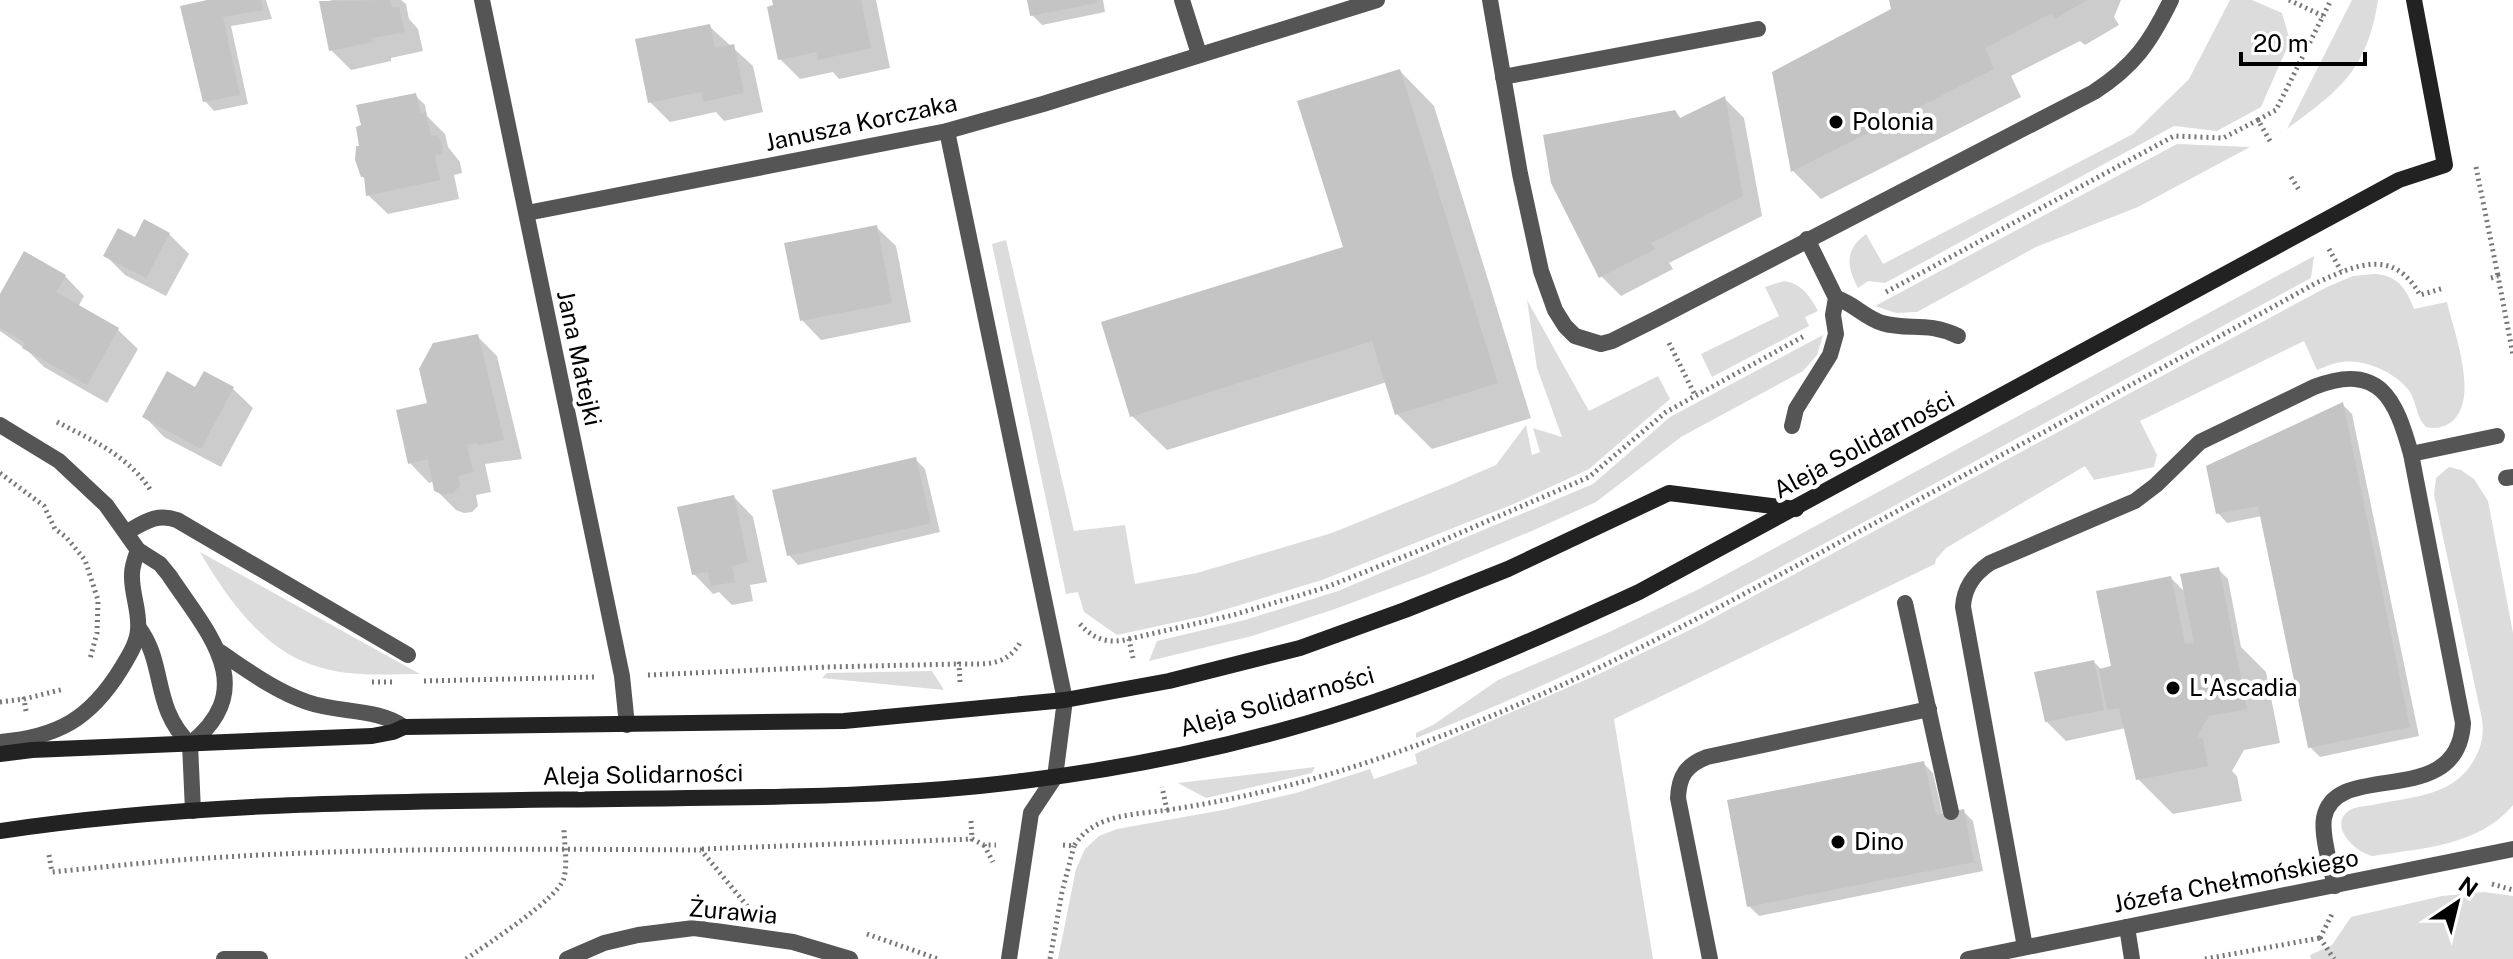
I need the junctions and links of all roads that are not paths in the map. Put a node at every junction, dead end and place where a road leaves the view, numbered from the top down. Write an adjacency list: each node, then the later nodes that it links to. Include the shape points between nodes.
1 (482, 0): 11 (street, Jana Matejki)
2 (1182, 0): 8 (street)
3 (1377, 0): 8 (street, Janusza Korczaka)
4 (1490, 0): 9 (street)
5 (2171, 0): 12 (street, via 2148,45 2114,79)
6 (2414, 0): 19 (main road, Aleja Solidarności, via 2445,165 2386,187)
7 (1758, 29): 9 (street)
8 (1199, 54): 10 (street, Janusza Korczaka)
9 (1503, 77): 12 (street, via 1546,291 1575,336 1601,344 1612,341)
10 (947, 131): 11 (street, Janusza Korczaka); 26 (street)
11 (527, 213): 28 (street, Jana Matejki, via 622,676)
12 (1807, 239): 13 (street)
13 (1836, 298): 14 (street, via 1883,323 1934,326); 16 (street, via 1835,344 1796,409)
14 (1958, 336)
15 (0, 425): 20 (street, via 59,461)
16 (1792, 426)
17 (2497, 436): 18 (street)
18 (2411, 454): 38 (street, via 2463,735 2455,754 2440,768 2336,798 2324,818); 40 (street, via 2388,395 2364,381 2327,382 2200,442 2135,501 1990,563 1973,578 1963,607)
19 (1796, 509): 26 (main road, Aleja Solidarności, via 1669,493 1520,564 1300,648); 33 (main road, Aleja Solidarności, via 1565,626 1424,683 1214,748)
20 (127, 532): 21 (street); 25 (street, via 159,516 177,520)
21 (138, 550): 23 (street, via 132,576); 24 (street, via 169,575)
22 (1905, 603): 27 (street)
23 (139, 628): 30 (street, via 107,691 80,717 48,734); 31 (street, via 168,715)
24 (220, 652): 29 (street, via 306,702 389,718); 31 (street, via 225,676 221,706 211,725)
25 (408, 655)
26 (1065, 700): 28 (main road, Aleja Solidarności, via 844,721); 33 (street)
27 (1929, 709): 35 (street); 46 (street, via 1707,757 1688,767 1678,798)
28 (627, 725): 29 (main road, Aleja Solidarności)
29 (404, 727): 31 (main road, Aleja Solidarności, via 372,736)
30 (0, 742)
31 (190, 744): 32 (main road, Aleja Solidarności); 34 (street)
32 (0, 754)
33 (1055, 777): 34 (main road, Aleja Solidarności, via 808,796); 45 (street, via 1031,813)
34 (193, 811): 36 (main road, Aleja Solidarności)
35 (1951, 812)
36 (0, 831)
37 (2513, 849): 38 (street, Józefa Chełmońskiego)
38 (2335, 886): 39 (street, Józefa Chełmońskiego)
39 (2127, 927): 40 (street, Józefa Chełmońskiego); 48 (street)
40 (2025, 947): 47 (street, Józefa Chełmońskiego)
41 (224, 959): 42 (street)
42 (260, 959)
43 (567, 959): 44 (street, Żurawia, via 604,943 694,928 793,942)
44 (850, 959)
45 (1009, 959)
46 (1710, 959)
47 (1968, 959)
48 (2132, 959)

